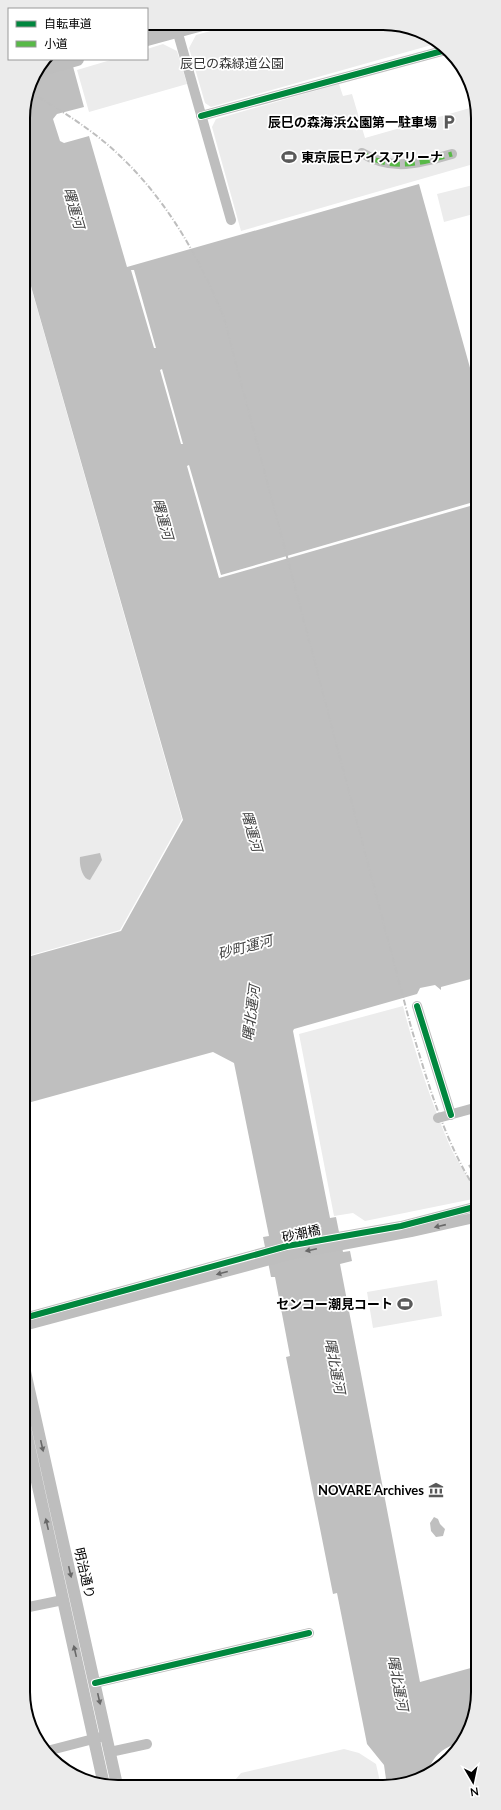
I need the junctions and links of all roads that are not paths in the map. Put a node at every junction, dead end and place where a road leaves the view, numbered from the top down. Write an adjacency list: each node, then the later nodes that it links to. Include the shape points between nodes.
1 (166, 30): 3 (highway)
2 (173, 30): 7 (street)
3 (148, 39)
4 (440, 52): 7 (street)
5 (73, 60): 6 (highway)
6 (46, 68)
7 (201, 116): 10 (street)
8 (362, 153): 9 (street, via 377,161 402,165 419,164)
9 (452, 154)
10 (231, 220)
11 (417, 1006): 13 (street)
12 (471, 1110): 13 (street)
13 (451, 1115): 14 (street)
14 (438, 1118)
15 (471, 1208): 17 (street)
16 (471, 1219): 17 (street, one-way to 17, via 411,1232)
17 (349, 1239): 18 (street, 砂潮橋, via 287,1246)
18 (258, 1259): 19 (street); 20 (street, one-way to 20)
19 (30, 1316)
20 (30, 1324)
21 (30, 1394): 26 (main road, 明治通り, one-way to 26)
22 (30, 1450): 23 (main road, 明治通り, one-way to 22)
23 (63, 1600): 24 (street); 28 (main road, 明治通り, one-way to 23)
24 (30, 1607)
25 (309, 1632): 26 (street)
26 (95, 1683): 27 (main road, 明治通り, one-way to 27)
27 (107, 1736): 28 (street); 31 (main road, 明治通り)
28 (94, 1739): 30 (street); 32 (main road, 明治通り)
29 (147, 1744): 31 (street)
30 (52, 1750)
31 (110, 1752): 33 (main road, 明治通り)
32 (103, 1778)
33 (116, 1780)

